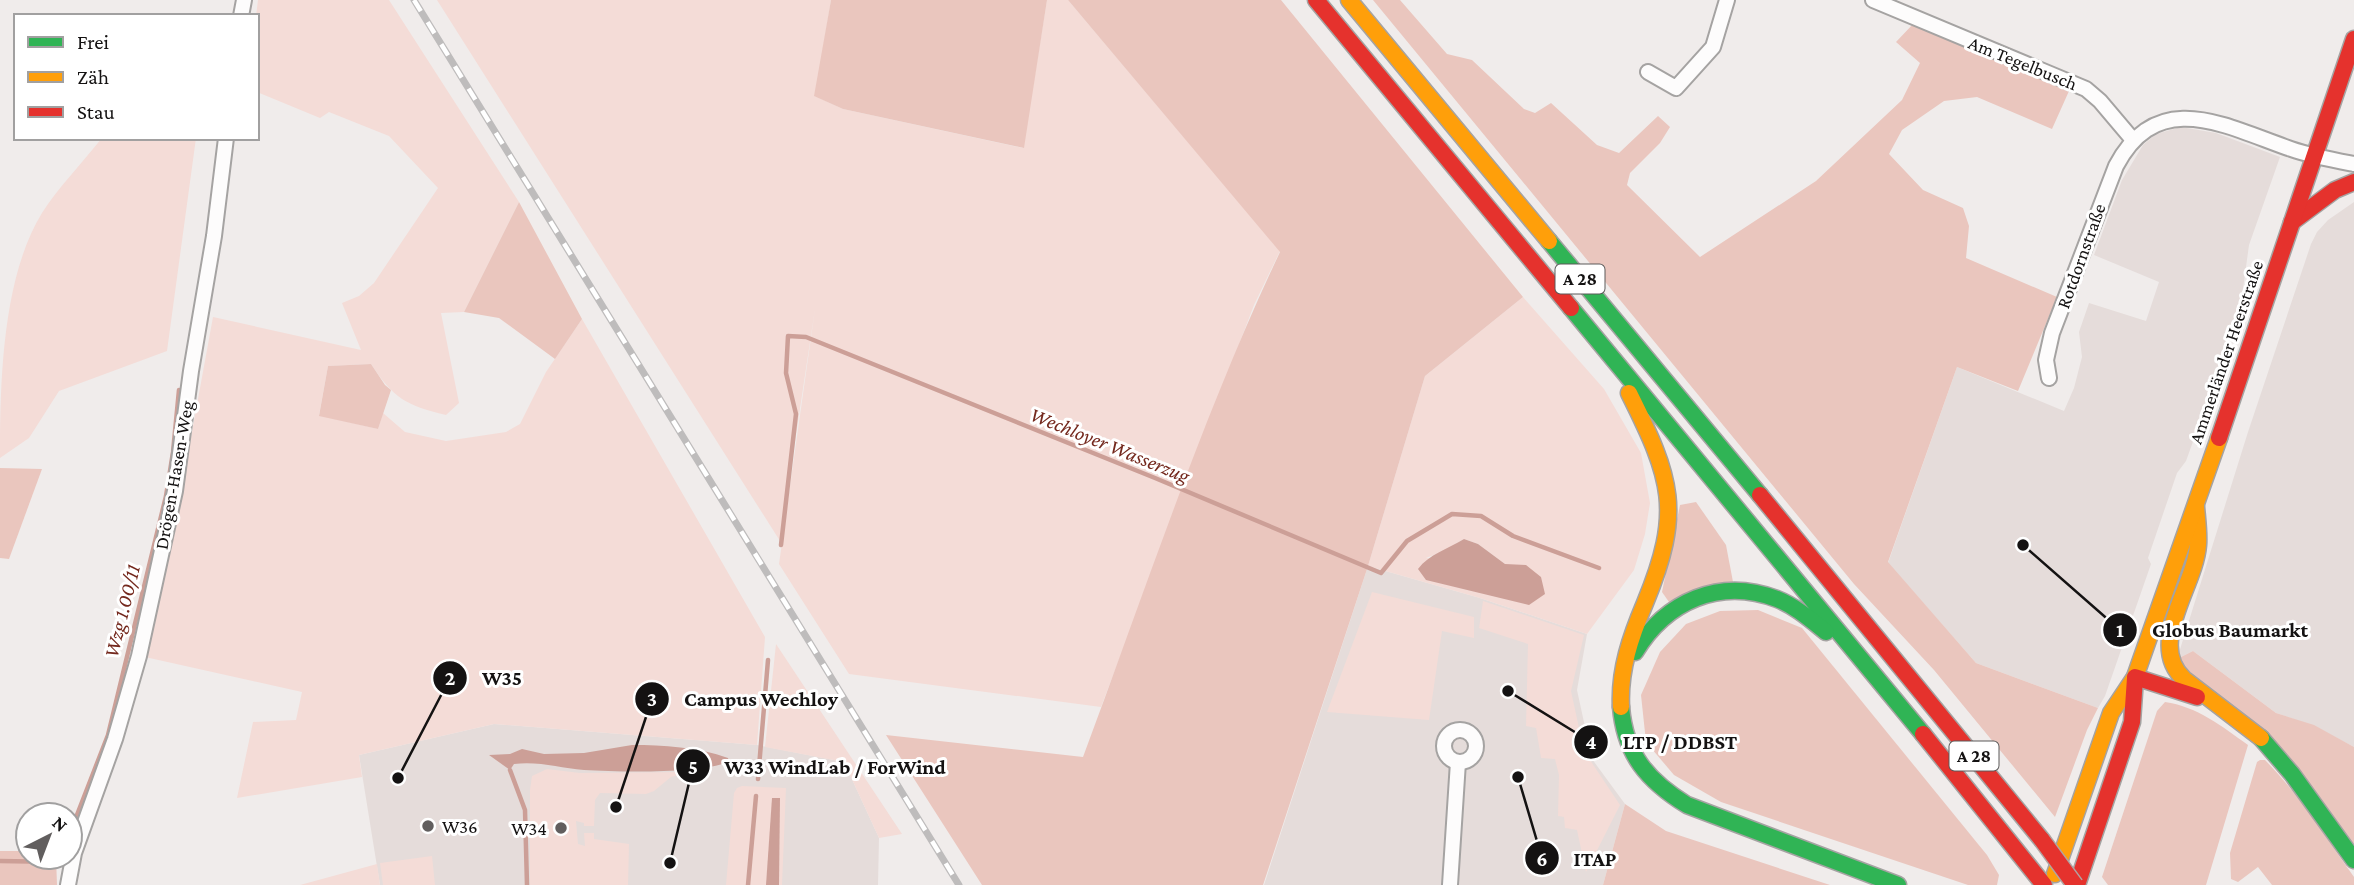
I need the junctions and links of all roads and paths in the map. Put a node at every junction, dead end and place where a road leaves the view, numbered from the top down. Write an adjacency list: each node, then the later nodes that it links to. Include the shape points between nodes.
1 (1316, 0): 13 (main road, A 28)
2 (1349, 0): 27 (main road, A 28, bridge, via 1906,671)
3 (1727, 0): 6 (street, via 1713,47 1676,88)
4 (1873, 0): 8 (street, Am Tegelbusch, via 2086,89)
5 (2354, 39): 9 (main road, Ammerländer Heerstraße)
6 (1648, 72)
7 (226, 140): 22 (street, Drögen-Hasen-Weg, via 175,491 139,656 74,853)
8 (2133, 140): 9 (street, via 2167,121 2198,118); 14 (street, Rotdornstraße, via 2116,166 2052,333 2046,360)
9 (2314, 156): 10 (street); 12 (main road, Ammerländer Heerstraße)
10 (2354, 164)
11 (2354, 182): 12 (main road, via 2335,190)
12 (2292, 222): 15 (main road, Ammerländer Heerstraße)
13 (1610, 355): 16 (main road, A 28); 18 (main road, via 1658,454 1669,504 1665,550 1624,658)
14 (2049, 378)
15 (2196, 507): 17 (main road, Ammerländer Heerstraße); 19 (main road, via 2198,547 2167,654 2181,677)
16 (1870, 669): 18 (main road, via 1804,614 1776,598 1723,590 1672,609 1652,628 1637,647); 25 (main road, A 28)
17 (2135, 677): 19 (main road); 26 (main road, Ammerländer Heerstraße, via 2111,713); 27 (main road, Ammerländer Heerstraße, via 2132,722)
18 (1620, 692): 24 (main road, via 1628,743 1642,770 1664,791 1711,816)
19 (2211, 701): 21 (main road, via 2263,741)
20 (1458, 762): 23 (street)
21 (2354, 860)
22 (68, 885)
23 (1450, 885)
24 (1898, 885)
25 (2044, 885)
26 (2051, 885)
27 (2076, 885)

